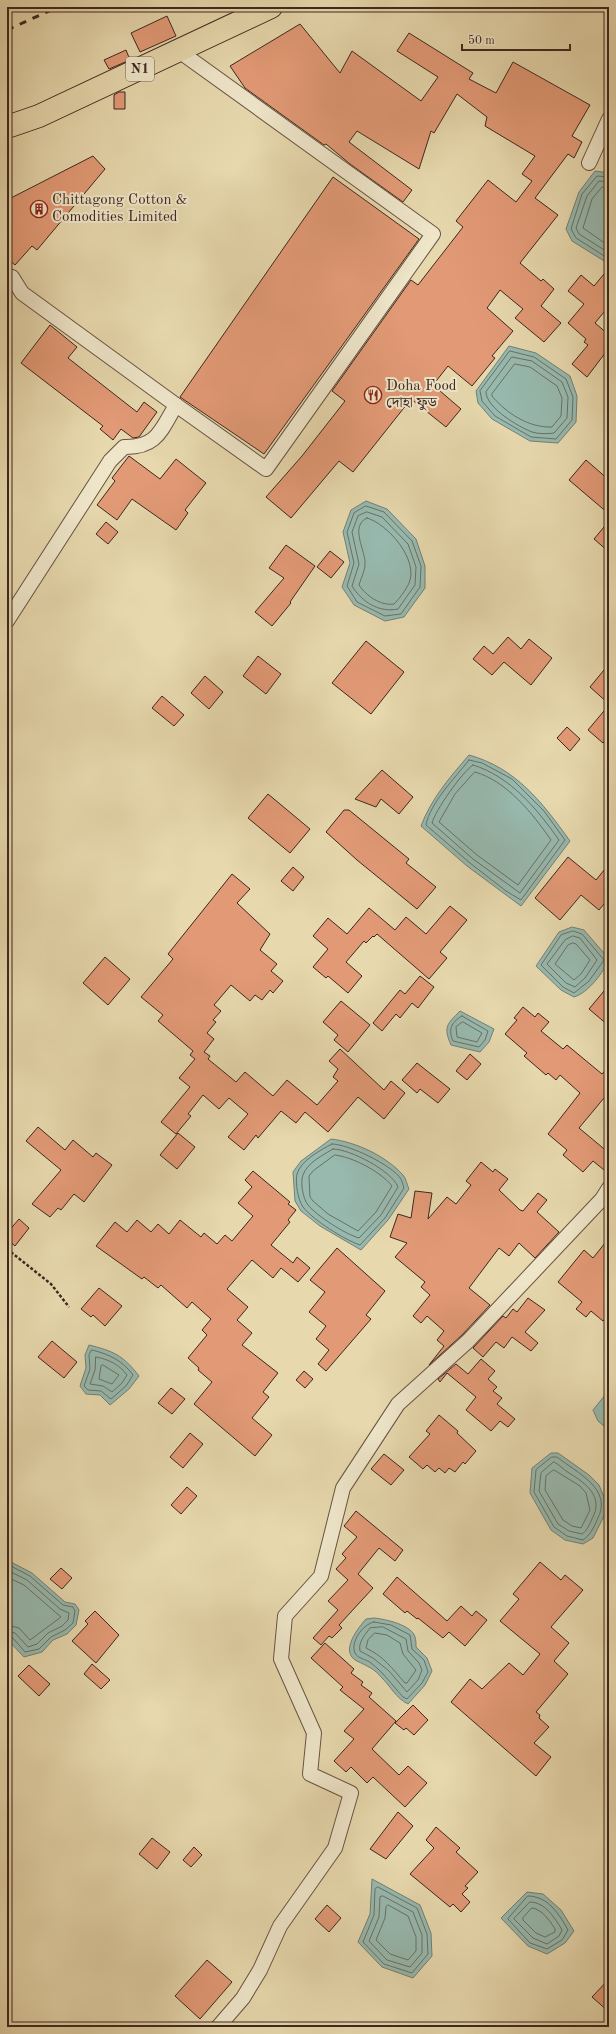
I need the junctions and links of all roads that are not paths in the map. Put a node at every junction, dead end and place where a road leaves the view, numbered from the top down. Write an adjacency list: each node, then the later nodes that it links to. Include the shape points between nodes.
1 (271, 7): 2 (highway, N1)
2 (179, 51): 4 (highway, N1, via 39,116); 7 (street, via 434,234 266,469)
3 (609, 119): 5 (street)
4 (7, 127)
5 (589, 163)
6 (12, 277): 7 (street, via 22,293)
7 (176, 405): 8 (street, via 157,438 139,448 124,447 110,461)
8 (7, 621)
9 (609, 1188): 10 (street, via 602,1199 468,1341 398,1404 343,1488 322,1576 285,1616 281,1659 314,1733 310,1774 351,1793 335,1848 280,1926 260,1970 243,1998)
10 (218, 2027)

